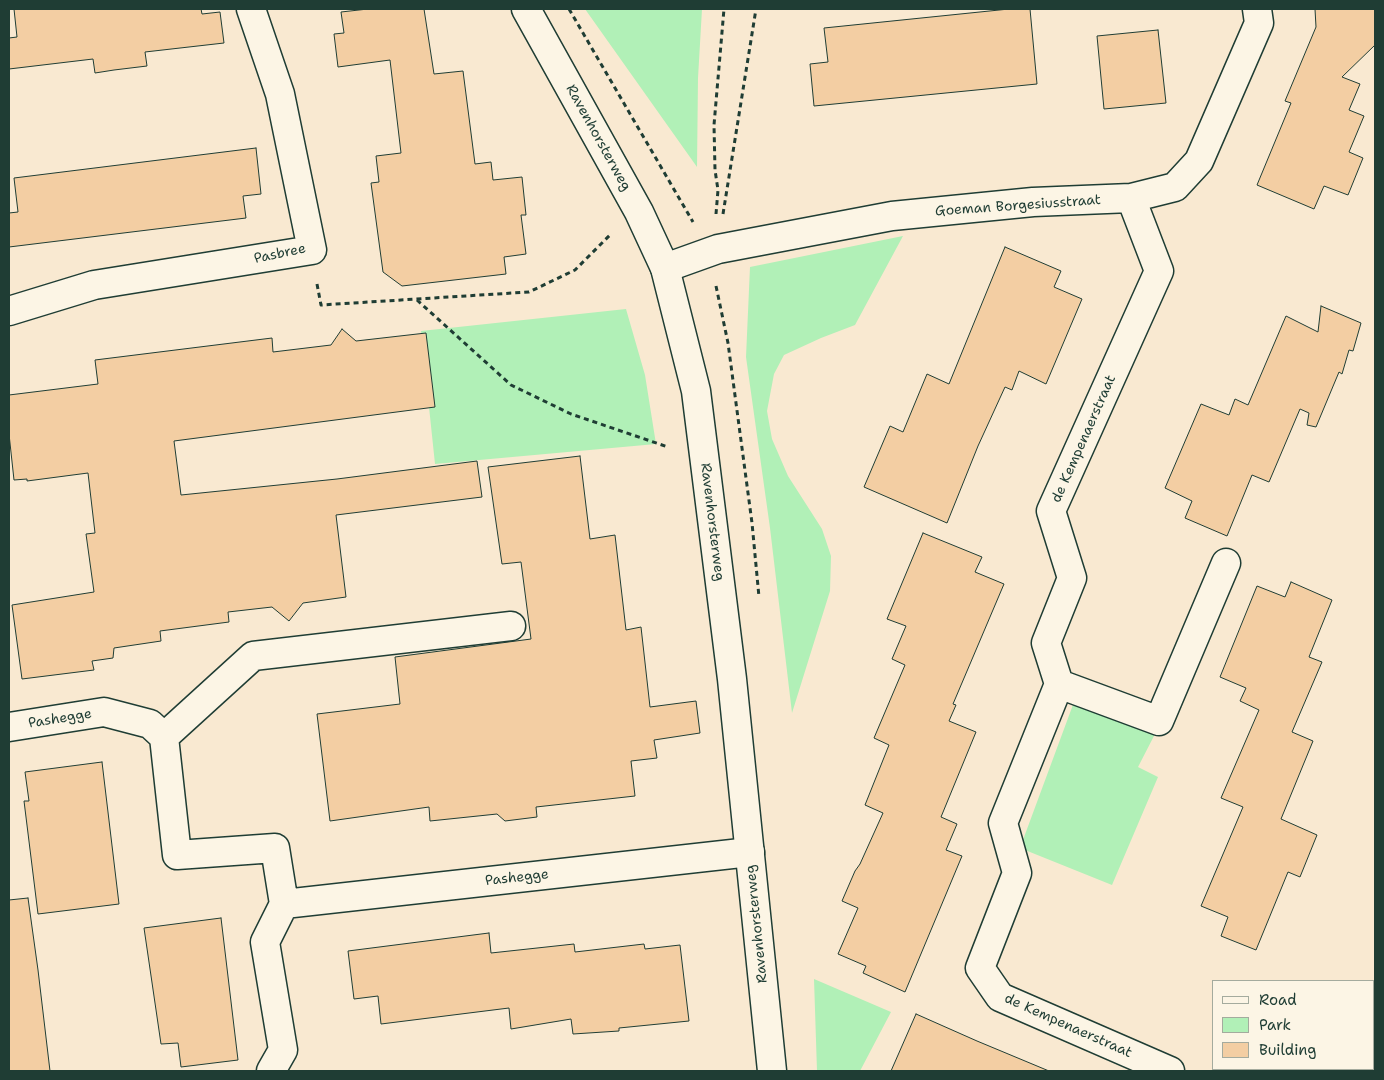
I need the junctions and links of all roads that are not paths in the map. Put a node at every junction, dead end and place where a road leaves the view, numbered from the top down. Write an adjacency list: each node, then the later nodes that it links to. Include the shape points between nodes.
1 (251, 9): 6 (street, Pasbree, via 280,94 312,250 94,285)
2 (526, 9): 5 (street, Ravenhorsterweg, via 639,212)
3 (1257, 9): 4 (street, Goeman Borgesiusstraat, via 1258,23 1199,161 1175,187)
4 (1131, 198): 5 (street, Goeman Borgesiusstraat, via 1033,202 892,216 713,251); 9 (street, de Kempenaerstraat, via 1159,270 1051,512 1072,578 1046,643)
5 (665, 268): 12 (street, Ravenhorsterweg, via 696,391)
6 (9, 311)
7 (1226, 563): 9 (street, via 1159,721)
8 (511, 626): 11 (street, via 253,656)
9 (1059, 684): 16 (street, de Kempenaerstraat, via 1003,823 1017,873 980,968 1000,997)
10 (9, 727): 11 (street, Pashegge, via 104,712 150,724)
11 (164, 737): 13 (street, via 177,855 275,848)
12 (750, 852): 13 (street, Pashegge); 15 (street, Ravenhorsterweg)
13 (284, 904): 14 (street, via 265,942 282,1050)
14 (271, 1071)
15 (772, 1071)
16 (1170, 1071)

